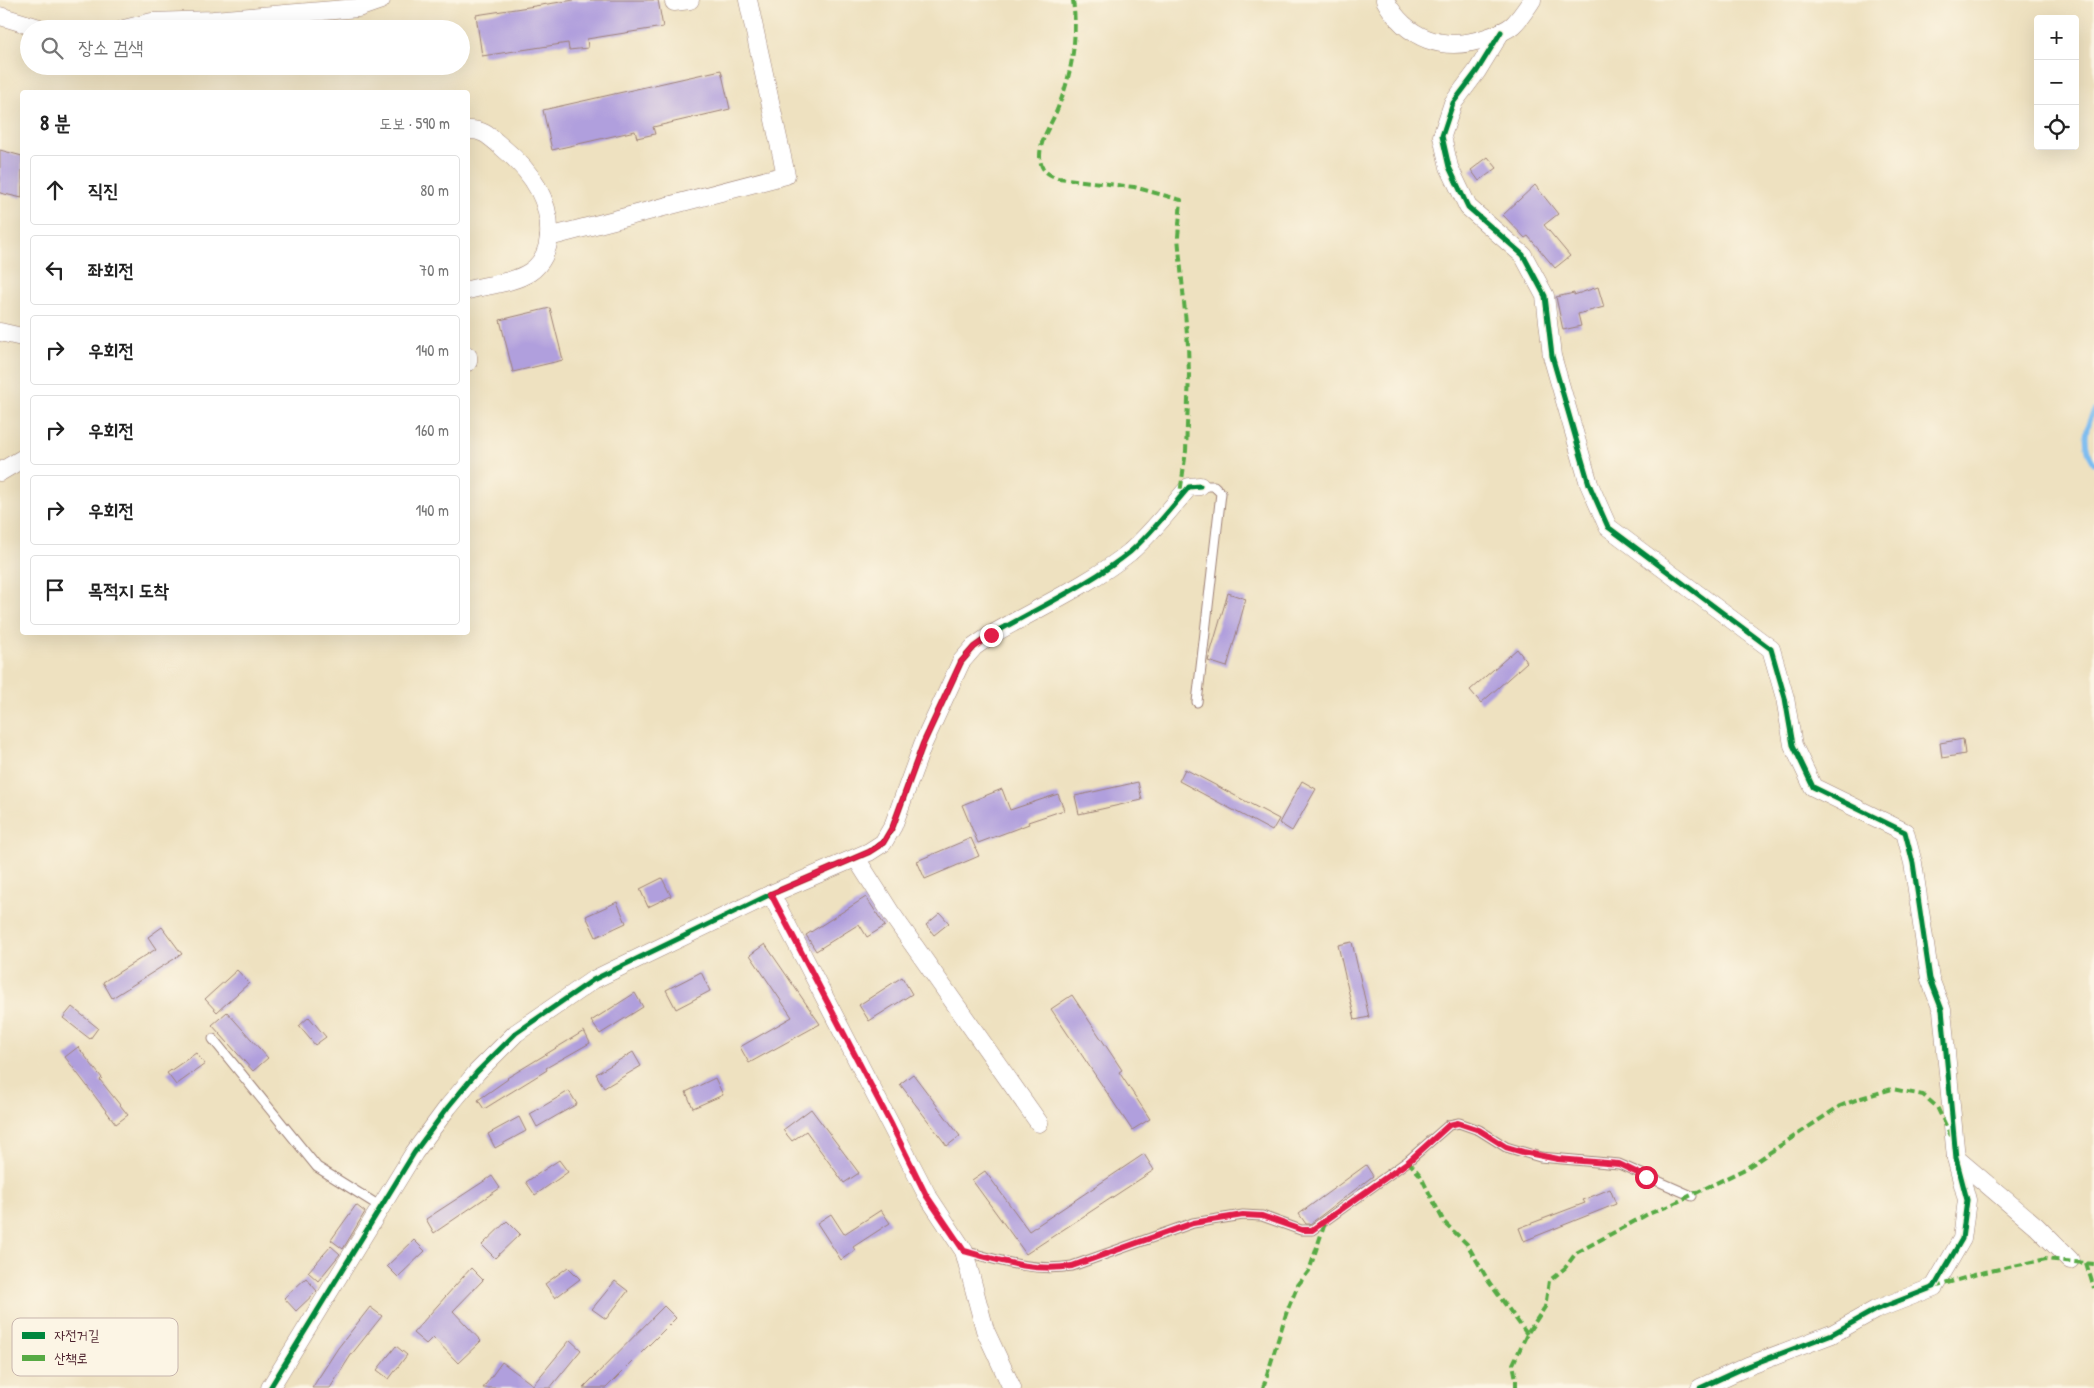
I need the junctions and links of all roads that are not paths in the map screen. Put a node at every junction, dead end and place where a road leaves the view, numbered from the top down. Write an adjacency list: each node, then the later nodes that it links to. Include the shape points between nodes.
1 (381, 0): 6 (street, via 358,8)
2 (748, 0): 10 (street, via 786,175)
3 (1385, 0): 8 (street, via 1407,28 1423,40 1457,44 1475,42)
4 (1532, 0): 8 (street, via 1512,26)
5 (0, 16): 7 (street)
6 (214, 20)
7 (20, 22)
8 (1501, 32): 22 (street, via 1453,103 1442,136 1449,167 1468,207 1523,254 1545,296 1552,356 1589,484 1608,527 1771,649 1786,698 1793,745 1813,787 1905,832 1913,863 1930,979 1942,1010)
9 (470, 130): 10 (street, via 485,132 529,174 547,206)
10 (549, 236): 11 (street, via 549,245 542,260 530,271)
11 (470, 289)
12 (0, 332): 13 (street)
13 (20, 337)
14 (20, 460): 15 (street)
15 (0, 472)
16 (1200, 486): 17 (lane, via 1214,486 1221,493); 18 (street, via 1189,486 1129,553 974,647 961,662 923,744 893,826 883,843)
17 (1197, 702)
18 (856, 858): 19 (street); 21 (street)
19 (771, 894): 24 (street, via 593,980 516,1033 448,1107 414,1153); 25 (street, via 926,1195)
20 (213, 1039): 24 (lane, via 317,1167)
21 (1039, 1123)
22 (1956, 1158): 26 (street, via 2036,1226); 29 (street, via 1967,1200 1962,1239 1934,1287 1875,1310 1832,1334)
23 (1692, 1196): 25 (lane, via 1619,1164 1540,1157 1506,1147 1479,1130 1458,1123 1449,1125 1408,1162 1312,1230 1302,1230 1262,1216 1243,1215 1193,1223 1072,1266 1052,1269 1033,1268)
24 (381, 1207): 27 (street)
25 (964, 1251): 28 (street, via 985,1330)
26 (2070, 1260)
27 (270, 1388)
28 (1012, 1388)
29 (1700, 1388)

